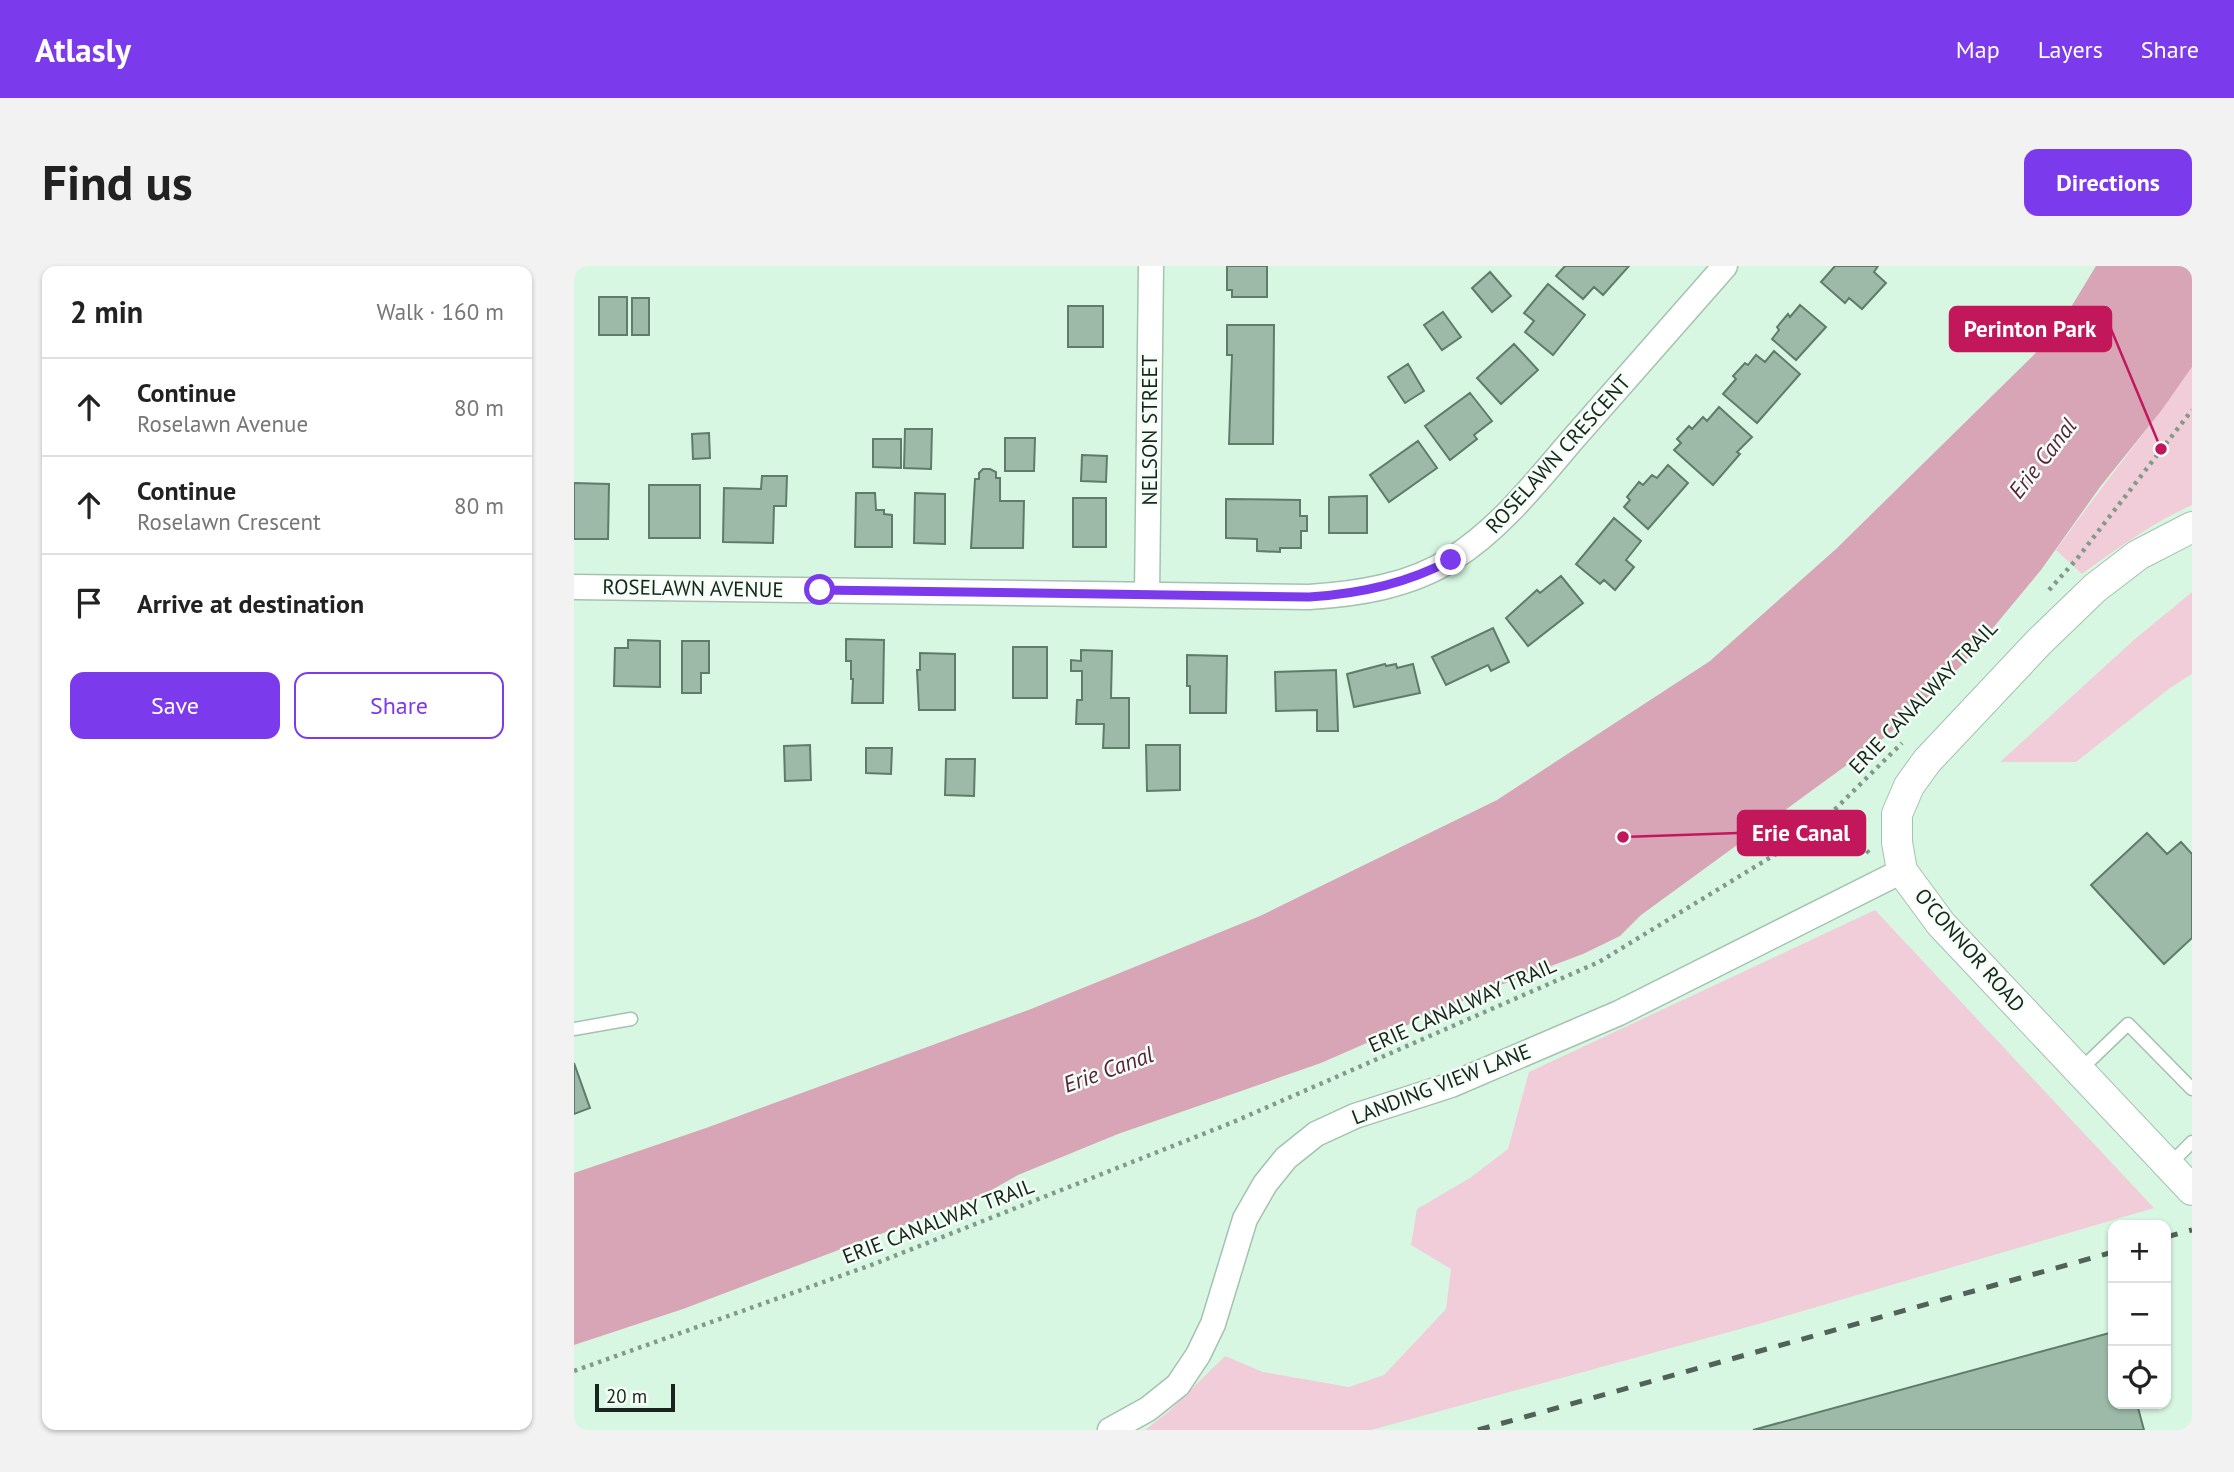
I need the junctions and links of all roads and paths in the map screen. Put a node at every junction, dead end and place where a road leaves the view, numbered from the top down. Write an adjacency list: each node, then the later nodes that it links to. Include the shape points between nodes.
1 (1151, 266): 7 (street, NELSON STREET)
2 (1725, 266): 7 (street, ROSELAWN CRESCENT, via 1516,505 1451,560 1386,587 1336,595)
3 (2192, 410): 6 (path)
4 (2192, 527): 10 (street, via 2138,555 2095,588 1927,761 1897,814)
5 (574, 587): 7 (street, ROSELAWN AVENUE)
6 (2047, 592)
7 (1147, 594)
8 (1905, 740): 9 (path, ERIE CANALWAY TRAIL)
9 (1831, 814): 10 (path, via 1865,851); 18 (path, ERIE CANALWAY TRAIL, via 1812,832 1599,962 1231,1123 874,1264)
10 (1900, 861): 13 (street, O'CONNOR ROAD, via 1941,924); 19 (street, LANDING VIEW LANE, via 1619,1013 1451,1085 1355,1116 1316,1134 1286,1158 1245,1219 1213,1324 1178,1385)
11 (631, 1019): 12 (lane)
12 (574, 1028)
13 (2079, 1071): 14 (lane, via 2127,1024); 16 (street, O'CONNOR ROAD)
14 (2192, 1088)
15 (2192, 1142): 16 (lane)
16 (2169, 1165): 17 (street, O'CONNOR ROAD)
17 (2192, 1190)
18 (574, 1371)
19 (1110, 1430)

